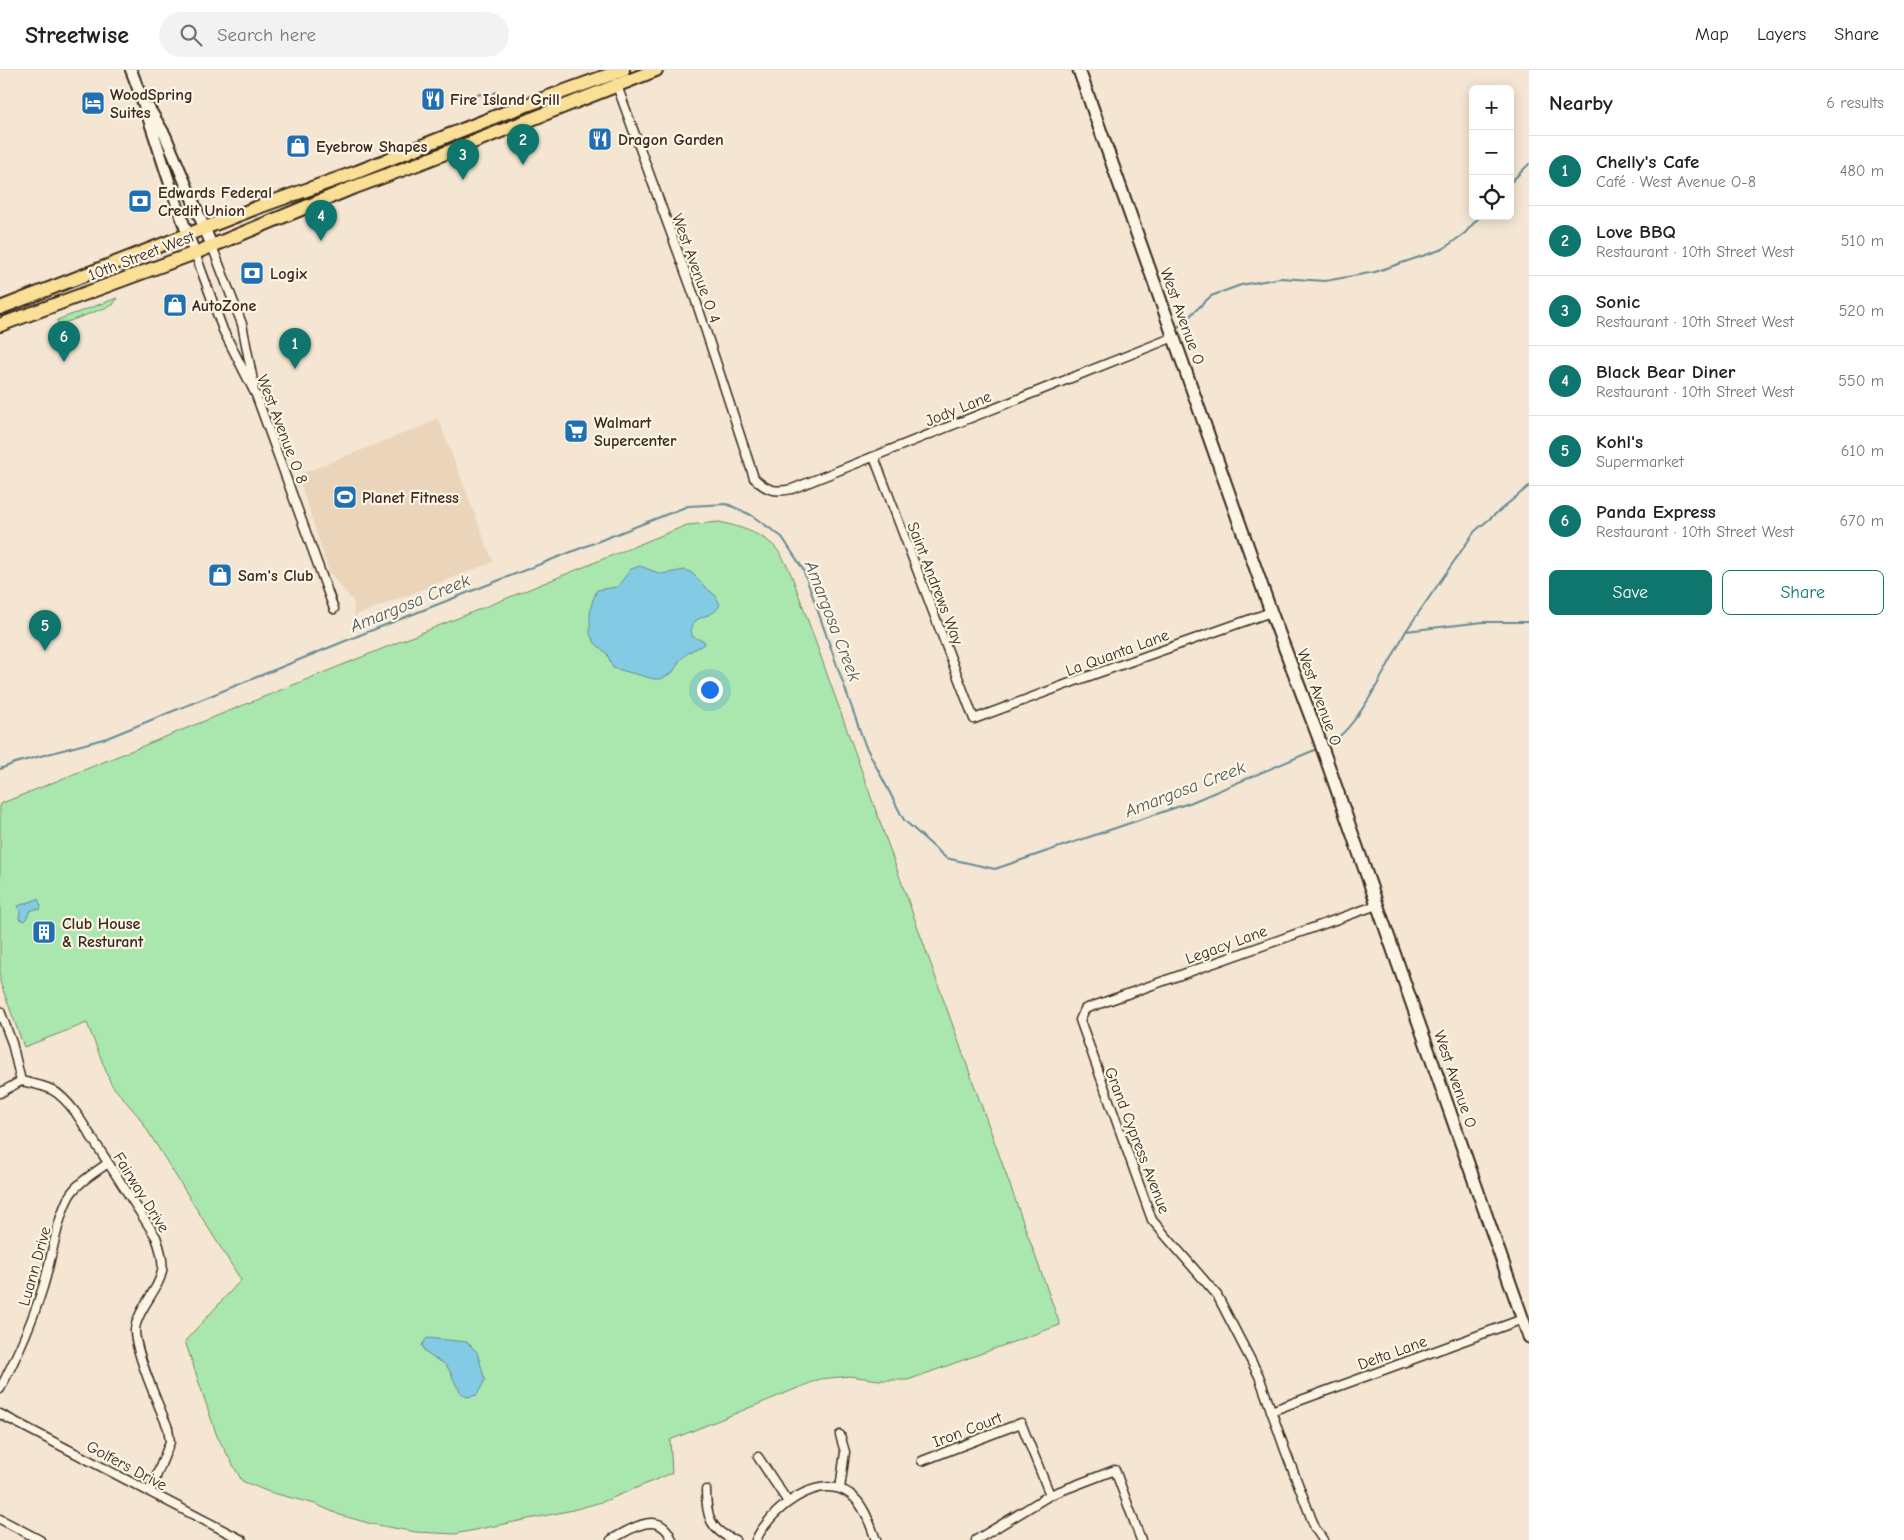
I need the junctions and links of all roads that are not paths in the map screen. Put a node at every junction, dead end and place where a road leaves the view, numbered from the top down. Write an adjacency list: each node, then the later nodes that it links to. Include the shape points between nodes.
1 (131, 70): 5 (street, West Avenue O 8)
2 (656, 70): 4 (main road, 10th Street West)
3 (1079, 70): 16 (main road, West Avenue O)
4 (616, 75): 6 (main road, 10th Street West); 7 (main road, 10th Street West); 19 (street, West Avenue O 4)
5 (140, 92): 8 (street, West Avenue O 8, via 165,135); 9 (street, West Avenue O 8)
6 (484, 122): 7 (main road, via 479,131 416,156); 8 (main road, 10th Street West)
7 (412, 165): 10 (main road, 10th Street West)
8 (205, 228): 9 (main road, 10th Street West); 10 (street, West Avenue O 8)
9 (187, 235): 11 (street, West Avenue O 8); 12 (main road, 10th Street West)
10 (212, 246): 11 (main road, 10th Street West); 17 (street, via 242,324)
11 (195, 253): 14 (main road, 10th Street West); 17 (street, West Avenue O 8, via 224,330)
12 (16, 302): 13 (main road, 10th Street West); 14 (main road)
13 (0, 308)
14 (21, 318): 15 (main road, 10th Street West)
15 (0, 325)
16 (1174, 337): 18 (street, Jody Lane); 21 (main road, West Avenue O)
17 (256, 395): 20 (street, West Avenue O 8)
18 (874, 457): 19 (street, Jody Lane, via 780,492 768,490); 22 (street, Saint Andrews Way)
19 (754, 478)
20 (334, 609)
21 (1271, 612): 22 (street, La Quanta Lane); 23 (main road, West Avenue O)
22 (974, 719)
23 (1377, 905): 24 (street, Legacy Lane); 29 (main road, West Avenue O)
24 (1085, 1009): 32 (street, Grand Cypress Avenue, via 1080,1020 1088,1046 1152,1220 1217,1295 1259,1376)
25 (0, 1011): 26 (street)
26 (21, 1081): 27 (street); 28 (street, Fairway Drive, via 46,1086 63,1096)
27 (0, 1093)
28 (108, 1163): 31 (street, Luann Drive, via 71,1194 28,1334); 39 (street, Fairway Drive, via 156,1237 162,1254 163,1269 159,1283 138,1316 135,1330 137,1346 168,1428 170,1442)
29 (1523, 1319): 30 (main road, West Avenue O); 32 (street, Delta Lane)
30 (1529, 1337)
31 (0, 1389)
32 (1271, 1410): 52 (street, Grand Cypress Avenue, via 1315,1528)
33 (0, 1414): 39 (street, Golfers Drive)
34 (840, 1435): 37 (street, via 846,1452)
35 (758, 1456): 41 (street)
36 (922, 1461): 40 (street, Iron Court, via 1021,1423)
37 (840, 1489): 41 (street, via 827,1487 809,1491); 49 (street, via 859,1502)
38 (706, 1490): 47 (street, via 706,1507 713,1526)
39 (150, 1492): 45 (street, Golfers Drive)
40 (1050, 1496): 50 (street); 51 (street, via 1115,1470)
41 (788, 1502): 48 (street, via 772,1515)
42 (0, 1519): 44 (street)
43 (670, 1537): 46 (street, via 661,1525 652,1523 638,1524)
44 (40, 1540)
45 (242, 1540)
46 (611, 1540)
47 (736, 1540)
48 (756, 1540)
49 (876, 1540)
50 (976, 1540)
51 (1141, 1540)
52 (1323, 1540)

